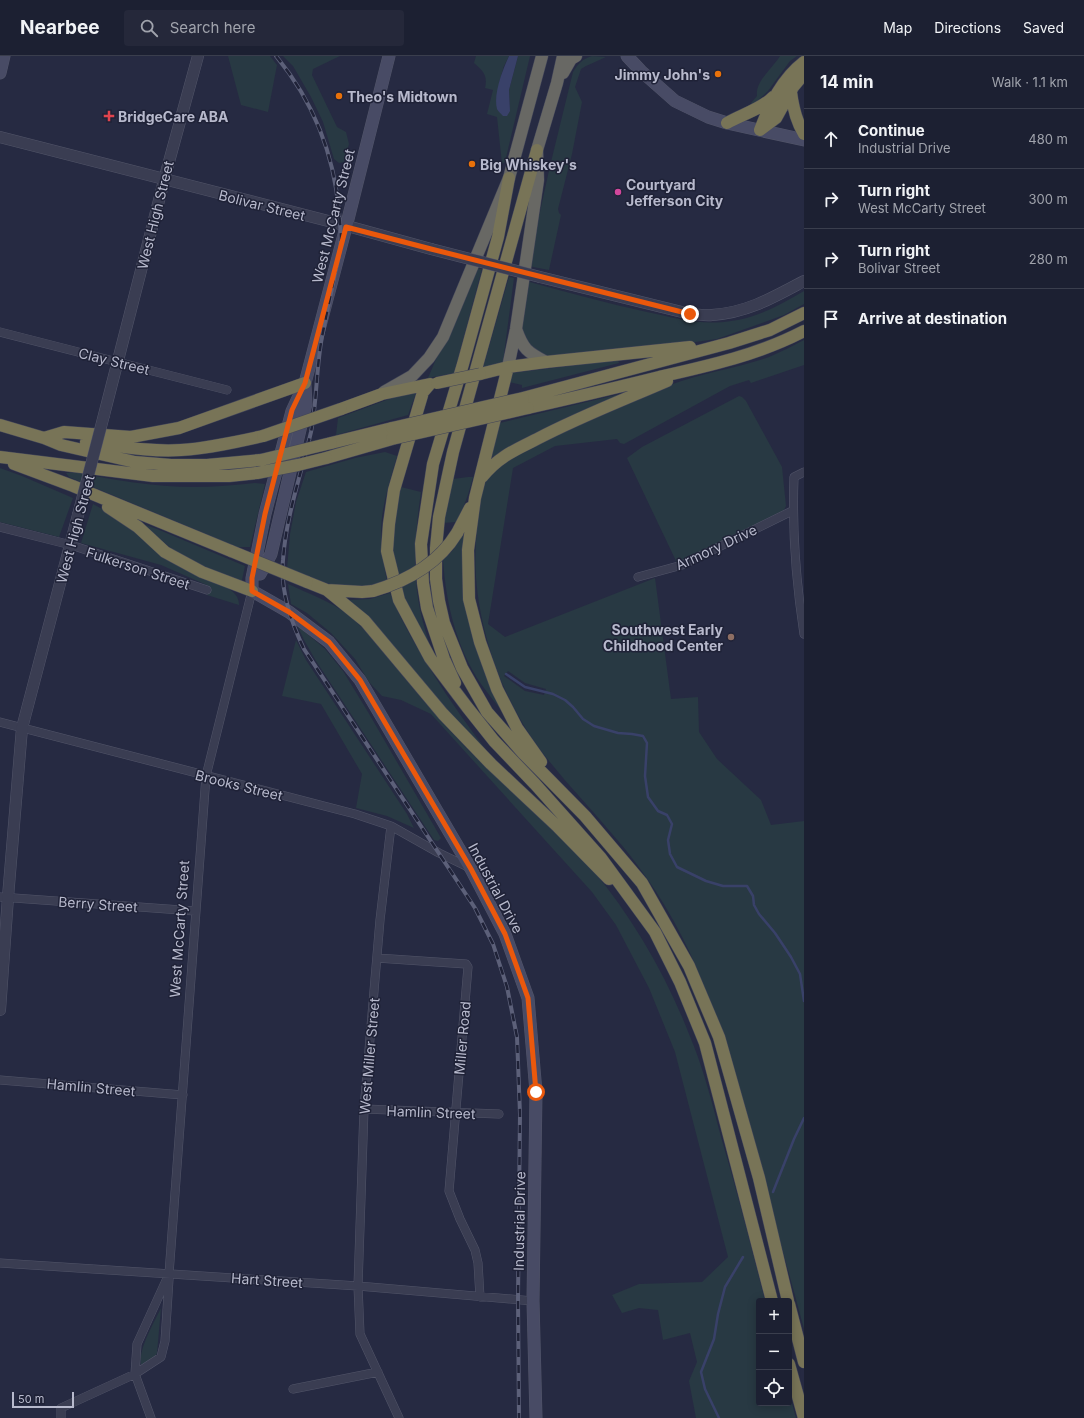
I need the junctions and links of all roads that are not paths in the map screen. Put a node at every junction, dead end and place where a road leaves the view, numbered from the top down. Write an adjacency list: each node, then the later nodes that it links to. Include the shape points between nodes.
1 (4, 56): 9 (main road)
2 (198, 56): 21 (street, West High Street)
3 (389, 56): 22 (main road, West McCarty Street)
4 (542, 56): 20 (highway)
5 (563, 56): 11 (highway)
6 (576, 56): 11 (highway, via 571,59)
7 (627, 56): 14 (main road, via 675,101)
8 (804, 62): 12 (highway, via 795,69)
9 (0, 73)
10 (804, 74): 13 (highway)
11 (557, 83): 19 (highway)
12 (778, 92): 14 (highway, via 755,110); 15 (highway)
13 (790, 92): 15 (highway, via 776,118); 16 (highway, via 799,126)
14 (727, 123): 15 (main road)
15 (760, 130): 18 (main road)
16 (804, 134)
17 (0, 138): 21 (street, Bolivar Street)
18 (804, 140)
19 (537, 150): 25 (highway, via 538,180); 59 (highway, via 453,452 439,517 436,579 444,622 462,668 487,712)
20 (509, 178): 36 (highway, via 442,336 429,358 412,376); 55 (highway, via 498,237 433,464 421,544 427,608 444,660)
21 (164, 180): 22 (street, Bolivar Street); 29 (street, West High Street)
22 (346, 227): 23 (street, Bolivar Street, bridge, via 690,314 734,313 757,305); 33 (main road, West McCarty Street)
23 (804, 281)
24 (804, 313): 28 (highway, via 770,330)
25 (516, 329): 30 (highway, via 526,350); 31 (highway)
26 (804, 331): 32 (highway, via 738,358)
27 (0, 332): 29 (street, Clay Street)
28 (729, 343): 30 (highway); 37 (highway)
29 (118, 362): 35 (street, Clay Street); 48 (street, West High Street, bridge)
30 (546, 362): 31 (highway)
31 (508, 367): 34 (highway, bridge); 43 (highway)
32 (698, 368): 37 (highway); 43 (highway, via 570,422 500,459)
33 (305, 383): 40 (highway, via 179,428 131,437 64,432); 52 (main road, West McCarty Street, via 292,410 265,514 252,578)
34 (433, 384): 36 (highway); 55 (highway, via 423,392 394,490 388,551 399,600 412,626 430,658)
35 (227, 390)
36 (382, 394): 40 (highway, bridge, via 263,436 181,450 137,449)
37 (525, 403): 39 (highway, bridge)
38 (0, 425): 40 (highway)
39 (392, 434): 40 (highway, bridge, via 331,444 261,460 207,465 135,462 61,445); 41 (highway, bridge, via 326,458 257,473 229,476 153,476)
40 (44, 438)
41 (0, 458): 44 (highway)
42 (804, 472): 46 (street, via 794,477)
43 (479, 481): 45 (highway)
44 (73, 486): 51 (highway, bridge); 52 (highway, via 129,520 166,552 202,572)
45 (475, 498): 51 (highway, bridge, via 457,534 431,564 403,580 373,591); 59 (highway, via 468,550 469,599 480,642 497,689 517,728)
46 (792, 510): 49 (street, Armory Drive, via 682,565); 53 (street)
47 (0, 526): 48 (street, Fulkerson Street)
48 (71, 545): 50 (street, Fulkerson Street); 57 (street, West High Street)
49 (638, 577)
50 (207, 590)
51 (327, 590): 64 (highway, via 365,621 443,714 491,764 558,827)
52 (252, 591): 58 (street, West McCarty Street); 61 (main road, Industrial Drive, via 289,612 329,642 360,680)
53 (801, 600): 54 (street)
54 (804, 634)
55 (467, 707): 64 (highway, via 494,741 601,858)
56 (0, 722): 57 (street, Brooks Street)
57 (22, 728): 58 (street, Brooks Street); 62 (street, West High Street)
58 (206, 776): 60 (street, Brooks Street, via 355,814); 63 (street, West McCarty Street)
59 (558, 788): 77 (highway, via 642,883 689,966 718,1037 759,1178)
60 (391, 826): 61 (street, Brooks Street); 65 (street, West Miller Street)
61 (471, 869): 78 (main road, Industrial Drive, via 505,934 528,998 536,1092)
62 (4, 897): 63 (street, Berry Street); 66 (street, West High Street)
63 (195, 911): 68 (street, West McCarty Street)
64 (645, 918): 76 (highway, via 655,932 680,982 704,1043)
65 (377, 958): 69 (street, West Miller Street); 70 (street, Miller Road, via 468,966)
66 (0, 1010)
67 (0, 1080): 68 (street, Hamlin Street)
68 (183, 1095): 73 (street, West McCarty Street)
69 (364, 1109): 70 (street, Hamlin Street); 74 (street, West Miller Street)
70 (456, 1112): 71 (street, Hamlin Street); 75 (street, via 449,1191 475,1250)
71 (499, 1114)
72 (0, 1263): 73 (street, Hart Street)
73 (169, 1274): 74 (street, Hart Street); 83 (street, West McCarty Street, via 137,1344); 83 (street, West McCarty Street, via 165,1341 161,1357)
74 (358, 1286): 75 (street, Hart Street); 82 (street, West Miller Street, via 360,1334)
75 (480, 1297): 78 (street, Hart Street)
76 (771, 1298)
77 (787, 1298)
78 (533, 1301): 88 (main road, Industrial Drive)
79 (792, 1316): 80 (highway)
80 (804, 1362)
81 (791, 1370): 89 (highway)
82 (378, 1372): 84 (street); 87 (street, West Miller Street)
83 (135, 1374): 85 (street, via 61,1408); 86 (street, West McCarty Street)
84 (293, 1389)
85 (61, 1418)
86 (151, 1418)
87 (399, 1418)
88 (536, 1418)
89 (804, 1418)

